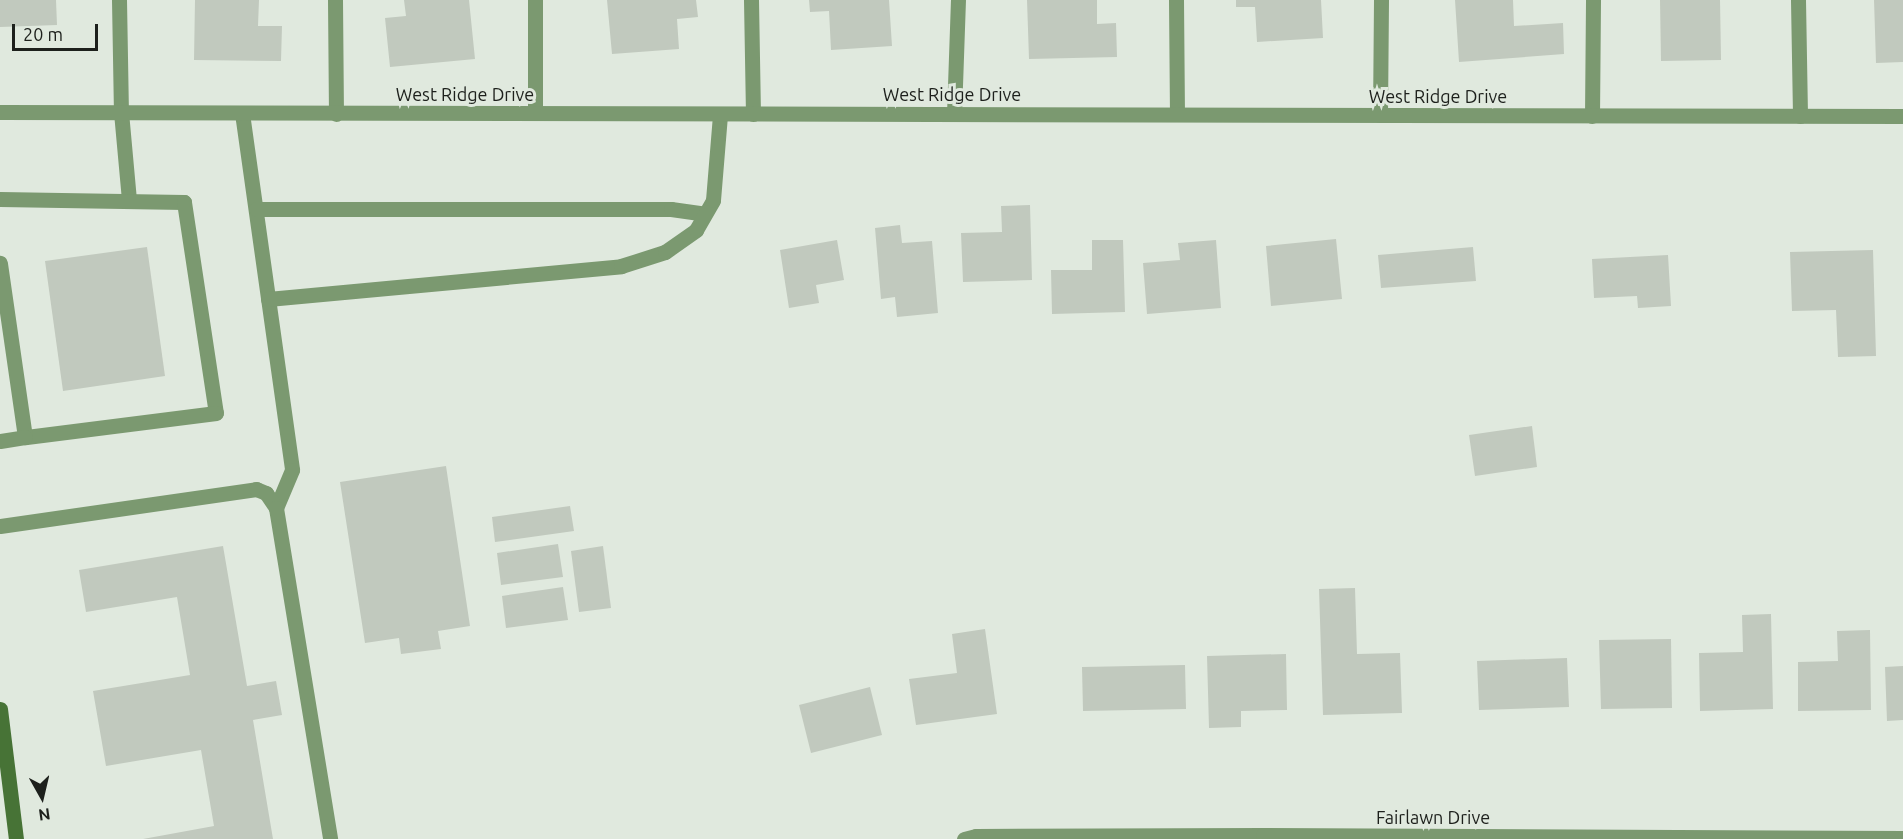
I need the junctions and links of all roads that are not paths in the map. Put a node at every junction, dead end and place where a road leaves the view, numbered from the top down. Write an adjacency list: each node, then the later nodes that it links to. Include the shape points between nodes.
1 (119, 0): 11 (street)
2 (335, 0): 14 (street)
3 (535, 0): 13 (street)
4 (751, 0): 16 (street)
5 (958, 0): 17 (street)
6 (1176, 0): 18 (street)
7 (1381, 0): 19 (street)
8 (1593, 0): 20 (street)
9 (1798, 0): 21 (street)
10 (0, 112): 11 (street, West Ridge Drive)
11 (121, 112): 12 (street, West Ridge Drive); 24 (street)
12 (242, 113): 14 (street, West Ridge Drive); 25 (street)
13 (535, 113): 14 (street, West Ridge Drive); 15 (street, West Ridge Drive)
14 (336, 114)
15 (720, 114): 16 (street, West Ridge Drive); 26 (street, via 713,200)
16 (753, 114): 17 (street, West Ridge Drive)
17 (954, 114): 18 (street, West Ridge Drive)
18 (1177, 114): 19 (street, West Ridge Drive)
19 (1380, 115): 20 (street, West Ridge Drive)
20 (1592, 116): 21 (street, West Ridge Drive)
21 (1800, 116): 22 (street, West Ridge Drive)
22 (1903, 116)
23 (0, 200): 24 (street)
24 (129, 200): 29 (street, via 184,202 216,412)
25 (256, 209): 26 (street, via 671,209); 28 (street)
26 (705, 214): 28 (street, via 696,230 666,252 621,266)
27 (0, 263): 29 (street)
28 (268, 299): 31 (street, via 292,470)
29 (25, 437): 30 (street)
30 (0, 441)
31 (276, 508): 32 (street, via 266,493 256,489); 36 (street)
32 (0, 526)
33 (0, 709): 35 (main road)
34 (1903, 838): 37 (street, Fairlawn Drive, via 1227,835)
35 (16, 839)
36 (330, 839)
37 (964, 839)

